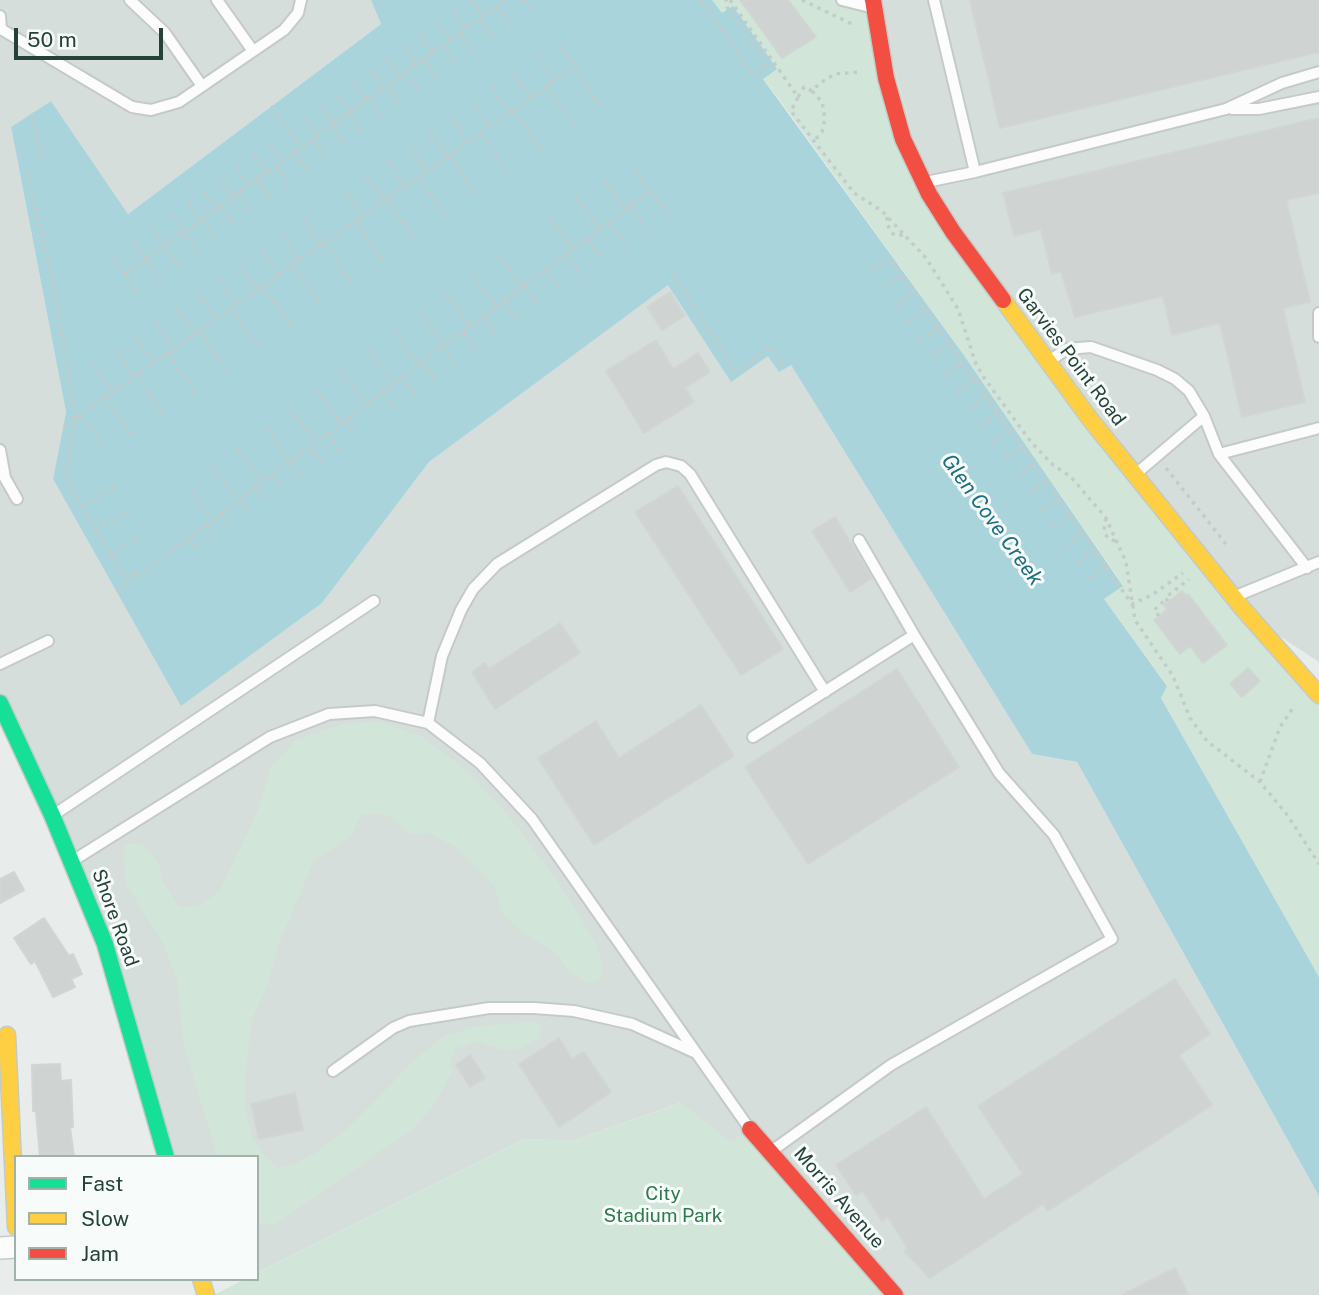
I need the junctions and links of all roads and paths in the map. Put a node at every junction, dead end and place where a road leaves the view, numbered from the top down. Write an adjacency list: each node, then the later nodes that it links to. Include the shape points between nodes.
1 (130, 0): 46 (lane, via 165,33)
2 (217, 0): 28 (lane)
3 (301, 0): 28 (lane, via 298,13 284,30)
4 (471, 0): 16 (path)
5 (506, 0): 11 (path)
6 (523, 0): 13 (path)
7 (701, 0): 8 (path, via 754,76 768,66 727,7)
8 (728, 0): 53 (path)
9 (842, 0): 12 (lane)
10 (934, 0): 96 (lane)
11 (498, 3): 16 (path); 18 (path)
12 (873, 4): 105 (street, Garvies Point Road, via 903,139)
13 (530, 9)
14 (453, 11): 19 (path)
15 (0, 16): 20 (lane)
16 (481, 18): 19 (path); 23 (path)
17 (437, 23): 24 (path)
18 (512, 26)
19 (466, 28): 21 (path)
20 (1, 33): 46 (lane, via 132,107 166,107)
21 (460, 33): 24 (path); 30 (path)
22 (421, 34): 29 (path)
23 (493, 38)
24 (450, 40): 27 (path)
25 (558, 42): 36 (path)
26 (404, 46): 34 (path)
27 (442, 46): 29 (path); 35 (path)
28 (253, 51): 46 (lane)
29 (433, 52): 33 (path)
30 (475, 52)
31 (538, 56): 45 (path)
32 (387, 59): 42 (path)
33 (424, 59): 34 (path); 43 (path)
34 (417, 64): 39 (path)
35 (457, 65)
36 (575, 67): 45 (path); 61 (path)
37 (371, 71): 47 (path)
38 (861, 71): 50 (path, via 835,74)
39 (406, 72): 42 (path); 51 (path)
40 (1319, 72): 62 (lane)
41 (513, 73): 55 (path)
42 (400, 76): 47 (path)
43 (438, 79)
44 (354, 82): 56 (path)
45 (554, 82): 48 (path)
46 (202, 86)
47 (386, 87): 56 (path); 60 (path)
48 (547, 87): 55 (path); 71 (path)
49 (493, 88): 63 (path)
50 (812, 91): 53 (path, via 804,87); 77 (path, via 822,102 825,118 822,132)
51 (420, 92)
52 (339, 94): 65 (path)
53 (798, 97): 77 (path, via 791,111)
54 (1319, 97): 62 (lane, via 1259,109)
55 (531, 98): 63 (path)
56 (368, 99): 65 (path); 68 (path)
57 (473, 103): 70 (path)
58 (271, 106): 82 (path)
59 (322, 106): 69 (path)
60 (401, 106)
61 (602, 107)
62 (1226, 109): 96 (lane)
63 (512, 112): 70 (path); 84 (path)
64 (32, 113): 90 (path)
65 (350, 113): 69 (path); 73 (path)
66 (452, 117): 78 (path)
67 (306, 119): 75 (path)
68 (383, 120)
69 (333, 125): 75 (path); 80 (path)
70 (489, 127): 74 (path)
71 (577, 130)
72 (430, 132): 86 (path)
73 (364, 133)
74 (481, 133): 78 (path); 95 (path)
75 (318, 136): 76 (path)
76 (313, 139): 82 (path); 87 (path)
77 (813, 141): 127 (path, via 854,193)
78 (468, 142): 86 (path)
79 (270, 144): 88 (path)
80 (347, 147)
81 (410, 147): 94 (path)
82 (302, 148): 83 (path)
83 (295, 152): 88 (path); 99 (path)
84 (544, 153)
85 (254, 156): 97 (path)
86 (448, 156): 94 (path); 113 (path)
87 (328, 159)
88 (283, 161): 91 (path)
89 (389, 161): 107 (path)
90 (44, 163)
91 (276, 166): 97 (path); 108 (path)
92 (238, 168): 106 (path)
93 (635, 170): 110 (path)
94 (426, 172): 101 (path)
95 (508, 172)
96 (975, 172): 105 (lane)
97 (267, 173): 103 (path)
98 (28, 174): 244 (path)
99 (310, 174)
100 (366, 175): 117 (path)
101 (418, 177): 107 (path); 126 (path)
102 (222, 179): 114 (path)
103 (258, 179): 106 (path); 116 (path)
104 (605, 180): 121 (path)
105 (923, 182): 216 (street, Garvies Point Road)
106 (250, 185): 112 (path)
107 (406, 186): 117 (path)
108 (291, 187)
109 (346, 191): 125 (path)
110 (650, 191): 119 (path); 123 (path)
111 (205, 192): 120 (path)
112 (239, 193): 114 (path); 122 (path)
113 (476, 194)
114 (234, 196): 120 (path)
115 (577, 198): 135 (path)
116 (272, 200)
117 (386, 200): 125 (path); 140 (path)
118 (189, 203): 129 (path)
119 (630, 206): 121 (path); 136 (path)
120 (219, 207): 129 (path); 133 (path)
121 (625, 210): 132 (path)
122 (253, 214)
123 (668, 214)
124 (171, 215): 137 (path)
125 (363, 216): 131 (path)
126 (445, 216)
127 (887, 217): 138 (path); 138 (path, via 892,233)
128 (551, 218): 147 (path)
129 (202, 220): 137 (path); 142 (path)
130 (303, 220): 144 (path)
131 (356, 221): 144 (path); 153 (path)
132 (609, 222): 135 (path); 146 (path)
133 (235, 226)
134 (153, 229): 145 (path)
135 (600, 229): 141 (path)
136 (646, 230)
137 (184, 233): 145 (path); 149 (path)
138 (906, 234): 290 (path, via 958,309 985,379 1031,442 1071,477)
139 (282, 235): 155 (path)
140 (413, 239)
141 (587, 239): 147 (path); 156 (path)
142 (217, 240)
143 (134, 242): 154 (path)
144 (323, 244): 155 (path); 170 (path)
145 (165, 246): 154 (path); 159 (path)
146 (625, 246)
147 (573, 248): 150 (path)
148 (261, 250): 164 (path)
149 (198, 253)
150 (566, 254): 160 (path); 167 (path)
151 (499, 255): 171 (path)
152 (114, 258): 162 (path)
153 (382, 259)
154 (147, 260): 162 (path); 169 (path)
155 (300, 260): 157 (path)
156 (603, 261)
157 (293, 265): 164 (path); 180 (path)
158 (239, 266): 172 (path)
159 (179, 267)
160 (546, 270): 171 (path); 174 (path)
161 (872, 271): 166 (path, via 890,259)
162 (126, 274): 175 (path)
163 (472, 274): 183 (path)
164 (279, 275): 172 (path)
165 (674, 275): 221 (path, via 736,373 771,347)
166 (901, 276): 173 (path); 177 (path)
167 (582, 277)
168 (219, 279): 181 (path)
169 (161, 280)
170 (351, 281)
171 (523, 286): 179 (path); 184 (path)
172 (260, 288): 181 (path); 195 (path)
173 (884, 288)
174 (561, 292)
175 (140, 293)
176 (446, 293): 196 (path)
177 (913, 293): 182 (path); 187 (path)
178 (198, 294): 191 (path)
179 (504, 301): 183 (path); 192 (path)
180 (319, 303)
181 (237, 304): 186 (path)
182 (895, 305)
183 (496, 307): 190 (path)
184 (540, 307)
185 (177, 309): 201 (path)
186 (231, 309): 191 (path); 207 (path)
187 (925, 310): 193 (path); 197 (path)
188 (420, 312): 208 (path)
189 (1319, 313): 204 (lane)
190 (484, 316): 196 (path); 203 (path)
191 (216, 319): 198 (path)
192 (519, 322)
193 (907, 322)
194 (157, 324): 209 (path)
195 (290, 324)
196 (470, 326): 200 (path)
197 (938, 328): 205 (path); 206 (path)
198 (200, 331): 201 (path); 222 (path)
199 (394, 331): 218 (path)
200 (463, 332): 208 (path); 213 (path)
201 (195, 334): 209 (path)
202 (136, 337): 217 (path)
203 (498, 337)
204 (1319, 337)
205 (920, 340)
206 (950, 345): 214 (path); 215 (path)
207 (259, 346)
208 (444, 346): 218 (path); 220 (path)
209 (174, 349): 212 (path)
210 (116, 350): 225 (path)
211 (368, 350): 229 (path)
212 (169, 352): 217 (path); 233 (path)
213 (479, 352)
214 (933, 357)
215 (962, 362): 224 (path); 227 (path)
216 (1046, 362): 245 (lane, via 1067,349 1091,347 1175,379 1189,391); 269 (street, Garvies Point Road)
217 (154, 363): 225 (path)
218 (421, 363): 226 (path); 228 (path)
219 (94, 365): 232 (path)
220 (457, 367)
221 (785, 368)
222 (226, 370)
223 (341, 371): 238 (path)
224 (944, 374)
225 (136, 376): 232 (path); 243 (path)
226 (402, 377): 229 (path); 237 (path)
227 (974, 379): 231 (path); 235 (path)
228 (436, 382)
229 (393, 384): 234 (path)
230 (315, 390): 246 (path)
231 (957, 391)
232 (112, 392): 236 (path)
233 (195, 392)
234 (382, 392): 238 (path); 239 (path)
235 (986, 396): 240 (path); 242 (path)
236 (105, 397): 244 (path); 254 (path)
237 (416, 397)
238 (367, 404): 246 (path)
239 (395, 408)
240 (969, 408)
241 (290, 409): 255 (path)
242 (998, 413): 247 (path); 251 (path)
243 (163, 415)
244 (78, 416): 248 (path); 257 (path); 284 (path, via 66,478)
245 (1204, 416): 263 (lane); 269 (lane)
246 (344, 421): 252 (path); 253 (path)
247 (981, 425)
248 (64, 426)
249 (266, 428): 265 (path)
250 (1319, 428): 263 (lane)
251 (1010, 430): 256 (path); 259 (path)
252 (328, 433): 255 (path); 262 (path)
253 (355, 433)
254 (132, 435)
255 (317, 441): 258 (path)
256 (993, 442)
257 (102, 444)
258 (310, 447): 265 (path); 266 (path)
259 (1022, 447): 264 (path); 267 (path)
260 (237, 449): 273 (path)
261 (0, 450): 281 (lane, via 5,478)
262 (340, 450)
263 (1219, 454): 309 (lane)
264 (1005, 459)
265 (291, 461): 270 (path); 272 (path)
266 (322, 463)
267 (1034, 464): 271 (path); 274 (path)
268 (212, 467): 282 (path)
269 (1135, 474): 314 (street, Garvies Point Road)
270 (273, 475): 273 (path); 277 (path)
271 (1017, 476)
272 (303, 478)
273 (264, 481): 276 (path)
274 (1046, 482): 279 (path); 280 (path)
275 (116, 486): 284 (path)
276 (256, 487): 282 (path); 283 (path)
277 (283, 488)
278 (191, 491): 291 (path)
279 (1029, 494)
280 (1058, 498): 285 (path); 289 (path)
281 (17, 499)
282 (239, 500): 287 (path); 288 (path)
283 (266, 501)
284 (82, 505): 295 (path)
285 (1041, 511)
286 (129, 512): 295 (path)
287 (222, 512): 291 (path); 293 (path)
288 (250, 513)
289 (1070, 516): 294 (path); 296 (path)
290 (1105, 518): 301 (path); 301 (path, via 1105,534)
291 (213, 519): 292 (path)
292 (206, 525): 298 (path); 299 (path)
293 (232, 526)
294 (1053, 528)
295 (96, 530): 305 (path)
296 (1082, 533): 302 (path); 303 (path)
297 (136, 538): 305 (path)
298 (189, 538): 304 (path); 311 (path)
299 (217, 539)
300 (859, 540): 319 (lane)
301 (1118, 542): 317 (path, via 1129,572)
302 (1065, 545)
303 (1094, 550): 306 (path); 308 (path)
304 (200, 551)
305 (110, 554): 311 (path, via 123,576)
306 (1078, 562)
307 (1319, 562): 309 (lane)
308 (1106, 567): 312 (path); 317 (path)
309 (1307, 568): 314 (lane)
310 (1187, 570): 317 (path)
311 (144, 571): 313 (path)
312 (1089, 579)
313 (117, 592)
314 (1234, 598): 323 (street, Garvies Point Road)
315 (1166, 599): 318 (path, via 1154,610)
316 (374, 601): 329 (lane)
317 (1132, 604): 328 (path, via 1135,620 1173,676 1196,727)
318 (1159, 616)
319 (914, 635): 322 (lane); 336 (lane, via 999,773 1054,835 1112,939 891,1065)
320 (48, 641): 321 (lane)
321 (0, 664)
322 (825, 692): 326 (lane, via 690,474 666,462 497,564 472,589 442,656); 327 (lane)
323 (1319, 695)
324 (1301, 698): 328 (path, via 1280,727)
325 (0, 703): 329 (street, Shore Road)
326 (428, 723): 330 (lane, via 375,711 329,713 270,737); 333 (lane, via 480,763 532,819)
327 (753, 737)
328 (1260, 782): 331 (path)
329 (52, 815): 330 (street, Shore Road)
330 (72, 861): 337 (street, Shore Road, via 105,944)
331 (1319, 864)
332 (7, 1035): 338 (street)
333 (697, 1053): 334 (lane, via 632,1024 574,1011 489,1008 409,1021); 335 (lane)
334 (332, 1071)
335 (750, 1129): 336 (street, Morris Avenue)
336 (771, 1151): 339 (street, Morris Avenue)
337 (165, 1155)
338 (14, 1184)
339 (895, 1295)

